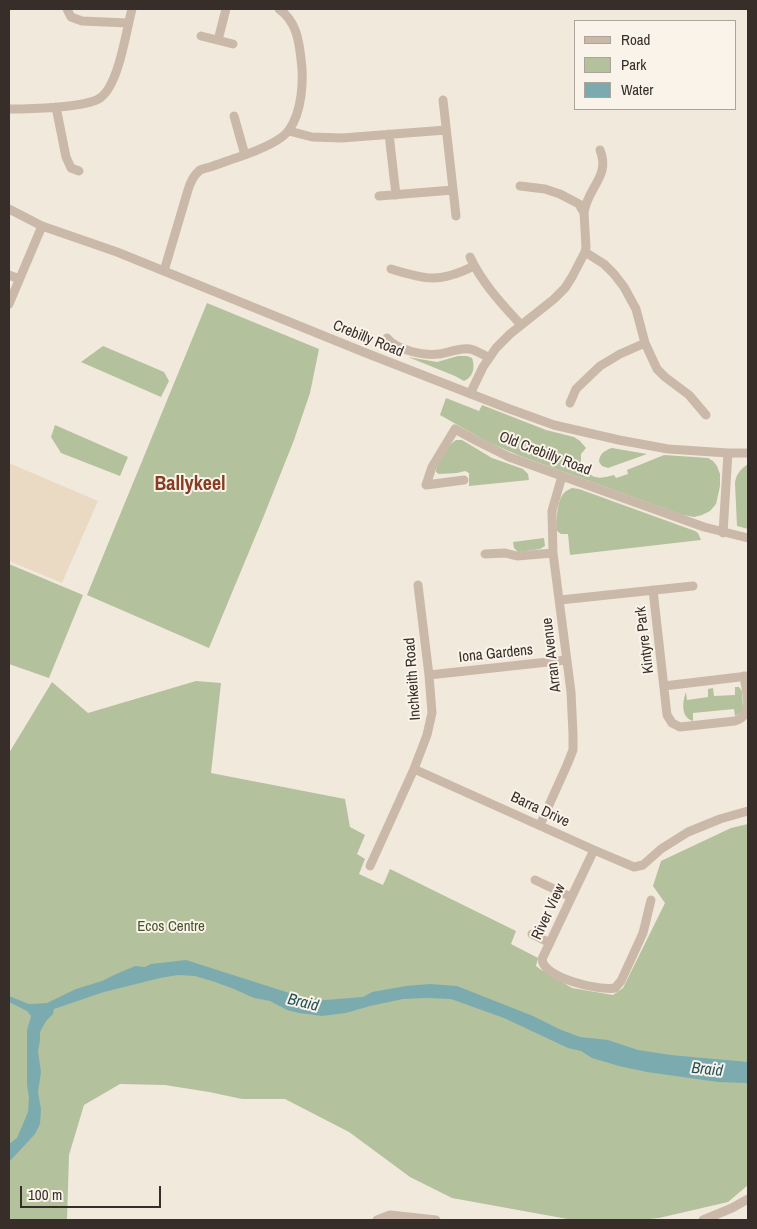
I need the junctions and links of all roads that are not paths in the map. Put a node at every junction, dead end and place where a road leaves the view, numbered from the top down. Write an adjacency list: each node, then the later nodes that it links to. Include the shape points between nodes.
1 (67, 9): 5 (street, via 71,17 82,21)
2 (132, 9): 5 (street)
3 (226, 9): 7 (street)
4 (279, 9): 14 (street, via 294,26 302,65 300,104)
5 (128, 23): 10 (street, via 116,74 101,98)
6 (202, 36): 7 (street)
7 (218, 40): 8 (street)
8 (233, 44)
9 (443, 100): 13 (street)
10 (56, 107): 11 (street); 18 (street, via 66,157 71,168)
11 (9, 109)
12 (234, 116): 17 (street)
13 (446, 130): 15 (street); 20 (street)
14 (289, 131): 15 (street, via 312,137 342,138); 17 (street, via 276,141)
15 (390, 134): 21 (street)
16 (600, 150): 24 (street, via 604,163 602,171 588,197)
17 (245, 155): 29 (street, via 200,170 193,179)
18 (79, 172)
19 (520, 186): 24 (street, via 560,194 579,204)
20 (452, 190): 21 (street); 25 (street)
21 (396, 195): 22 (street)
22 (379, 196)
23 (9, 209): 26 (street, Crebilly Road)
24 (584, 213): 27 (street)
25 (456, 216)
26 (42, 226): 29 (street, Crebilly Road); 31 (street)
27 (585, 252): 33 (street, via 565,288); 35 (street, via 604,264 624,287 636,309)
28 (391, 269): 33 (street, via 418,277 437,278 460,273 472,262 496,298)
29 (164, 271): 37 (street, Crebilly Road)
30 (9, 275): 31 (street)
31 (19, 279): 32 (street)
32 (9, 304)
33 (521, 325): 36 (street)
34 (387, 338): 36 (street, via 396,346 421,353 469,349)
35 (645, 344): 38 (street, via 600,366 576,389); 39 (street, via 660,373 689,395)
36 (488, 358): 37 (street)
37 (470, 394): 41 (street, Crebilly Road, via 595,435 668,449)
38 (570, 403)
39 (706, 415)
40 (748, 452): 41 (street, Crebilly Road)
41 (728, 454): 44 (street)
42 (562, 476): 43 (street, Old Crebilly Road, via 494,450 455,429 432,467 426,485); 44 (street, Old Crebilly Road); 46 (street, Arran Avenue, via 552,511)
43 (464, 480)
44 (724, 533): 45 (street)
45 (748, 538)
46 (553, 553): 47 (street); 51 (street, Arran Avenue)
47 (485, 554)
48 (418, 585): 53 (street, Inchkeith Road)
49 (693, 586): 50 (street, Kintyre Park)
50 (653, 590): 51 (street, Kintyre Park); 55 (street, Kintyre Park)
51 (560, 600): 52 (street, Arran Avenue)
52 (566, 660): 53 (street, Iona Gardens); 58 (street, Arran Avenue, via 571,692 573,750)
53 (429, 675): 56 (street, Inchkeith Road, via 431,722)
54 (746, 676): 55 (street, Kintyre Park); 55 (street, Kintyre Park, via 747,710 742,718 735,721 675,725 667,715)
55 (664, 686)
56 (414, 768): 58 (street, Barra Drive); 60 (street)
57 (748, 811): 59 (street, Barra Drive, via 688,832 640,867 630,866)
58 (540, 825): 59 (street, Barra Drive)
59 (594, 850): 62 (street, River View)
60 (370, 866)
61 (535, 880): 62 (street)
62 (571, 897): 65 (street, River View)
63 (652, 900): 65 (street, River View, via 643,933 621,981 614,988 587,986 566,980 549,970 542,962)
64 (532, 934): 65 (street)
65 (550, 943)
66 (748, 1199): 69 (street)
67 (377, 1220): 68 (street, via 390,1215)
68 (436, 1220)
69 (703, 1220)

